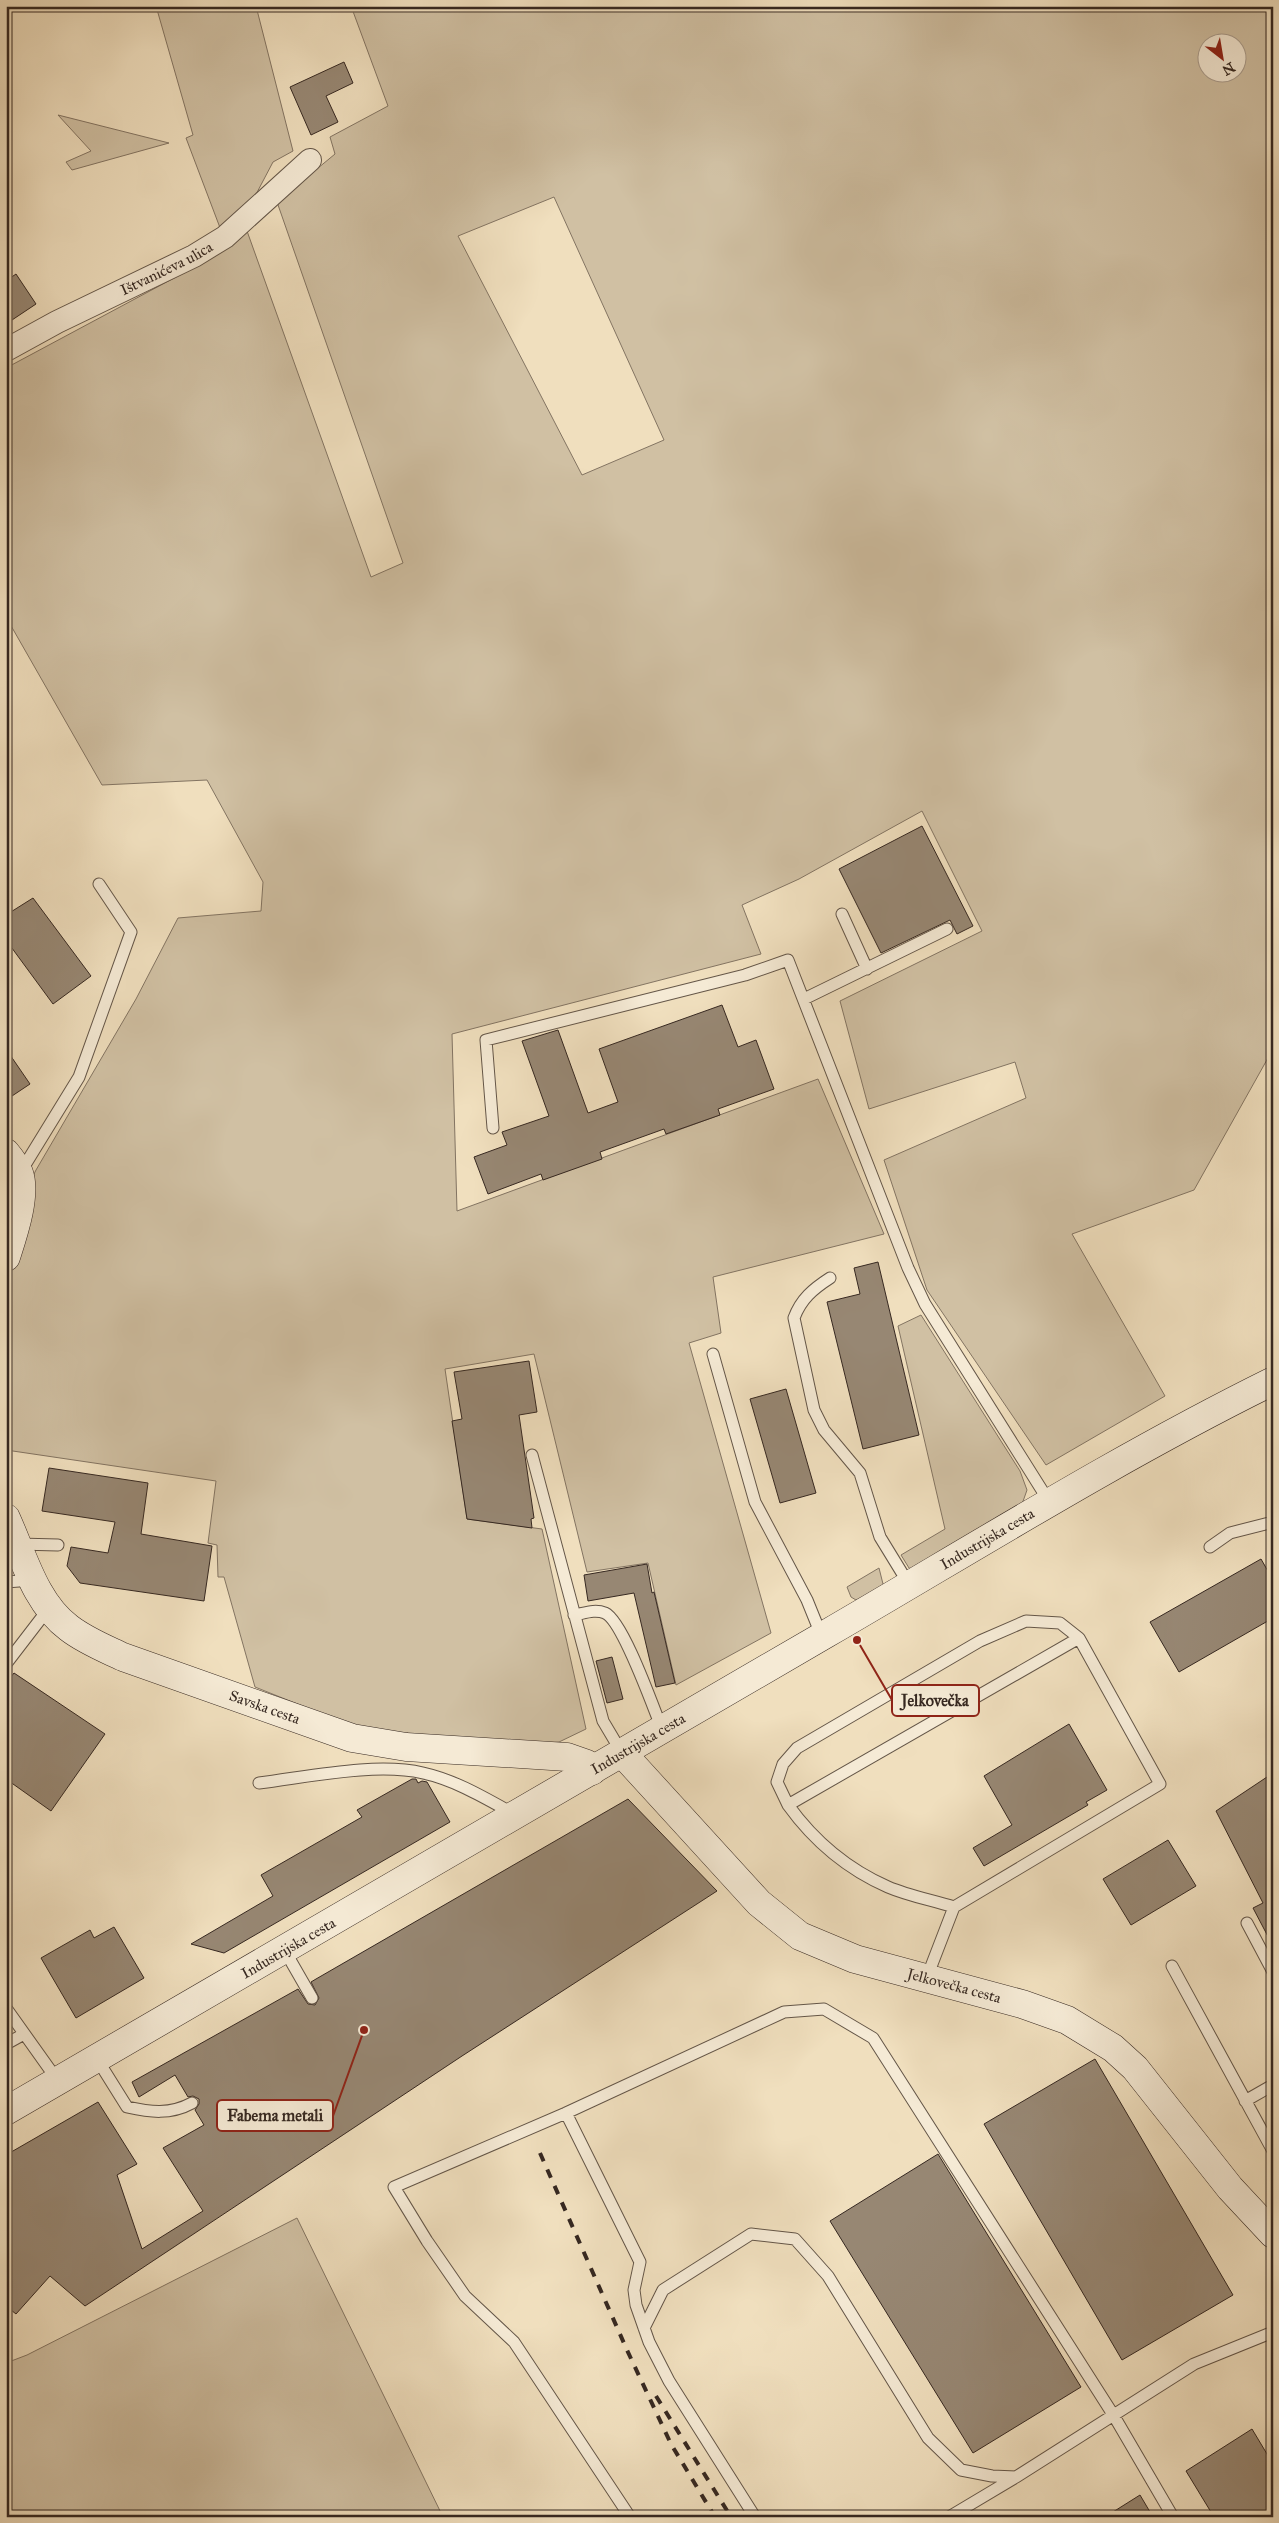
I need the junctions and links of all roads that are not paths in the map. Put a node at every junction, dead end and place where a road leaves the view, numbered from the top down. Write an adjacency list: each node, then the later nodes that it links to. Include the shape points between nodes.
1 (310, 160): 2 (street, Ištvanićeva ulica, via 225,237 194,256)
2 (6, 350)
3 (99, 884): 9 (lane, via 131,932 79,1077)
4 (842, 914): 6 (lane)
5 (947, 929): 6 (lane)
6 (867, 968): 7 (lane)
7 (804, 1000): 8 (lane, via 788,960 745,975 486,1040); 15 (lane, via 925,1304)
8 (493, 1128)
9 (13, 1164): 10 (street, via 20,1202)
10 (6, 1257)
11 (830, 1278): 23 (lane, via 807,1294 794,1318 814,1410 824,1430 860,1473 880,1537)
12 (713, 1354): 26 (lane, via 755,1502 807,1600)
13 (1273, 1380): 15 (street, Industrijska cesta, via 1207,1413)
14 (532, 1454): 25 (lane)
15 (1050, 1502): 23 (street, Industrijska cesta)
16 (6, 1518): 18 (street, Savska cesta)
17 (1273, 1522): 20 (lane, via 1230,1533)
18 (18, 1544): 19 (lane); 21 (street, Savska cesta)
19 (58, 1546)
20 (1210, 1546)
21 (33, 1580): 22 (lane); 24 (street, Savska cesta)
22 (6, 1582)
23 (910, 1586): 26 (street, Industrijska cesta)
24 (49, 1608): 28 (lane); 31 (street, Savska cesta, via 68,1628 89,1642 336,1733 406,1747 567,1757 587,1764)
25 (574, 1615): 29 (lane, via 595,1611 605,1614 620,1628); 30 (lane, via 603,1720)
26 (822, 1637): 29 (street, Industrijska cesta)
27 (1079, 1638): 33 (lane); 33 (lane, via 1060,1623 1026,1621 972,1646 797,1748 783,1764 776,1782); 35 (lane, via 1160,1784)
28 (6, 1664)
29 (662, 1729): 30 (street, Industrijska cesta)
30 (622, 1753): 31 (street, Industrijska cesta); 40 (street, Jelkovečka cesta, via 732,1875 784,1925 834,1952)
31 (592, 1771): 34 (street, Industrijska cesta)
32 (259, 1783): 34 (lane, via 384,1768 423,1773 455,1784)
33 (788, 1805): 35 (lane, via 807,1831 852,1868 889,1887)
34 (518, 1816): 37 (street, Industrijska cesta)
35 (954, 1907): 40 (lane)
36 (1247, 1923): 39 (lane)
37 (285, 1951): 41 (lane); 45 (street, Industrijska cesta)
38 (1172, 1966): 48 (lane)
39 (1273, 1972)
40 (928, 1977): 53 (street, Jelkovečka cesta, via 1068,2020 1113,2048 1135,2068 1230,2188)
41 (312, 1998)
42 (6, 2008): 43 (lane)
43 (24, 2034): 44 (lane); 46 (lane)
44 (6, 2044)
45 (97, 2059): 46 (street, Industrijska cesta); 49 (lane, via 127,2108 157,2113)
46 (58, 2081): 50 (street, Industrijska cesta)
47 (1273, 2085): 48 (lane)
48 (1245, 2101): 52 (lane)
49 (192, 2103)
50 (6, 2110)
51 (566, 2113): 54 (lane, via 640,2262 634,2290); 56 (lane, via 784,2012 824,2009 873,2038); 58 (lane, via 394,2187 465,2296 514,2342)
52 (1273, 2151)
53 (1273, 2234)
54 (644, 2328): 57 (lane, via 663,2290 751,2234 795,2239 828,2276 928,2438 961,2470); 59 (lane, via 669,2381)
55 (1273, 2332): 56 (lane, via 1194,2364)
56 (1114, 2416): 57 (lane); 61 (lane)
57 (1016, 2477): 60 (lane)
58 (630, 2517)
59 (755, 2517)
60 (949, 2517)
61 (1173, 2517)

